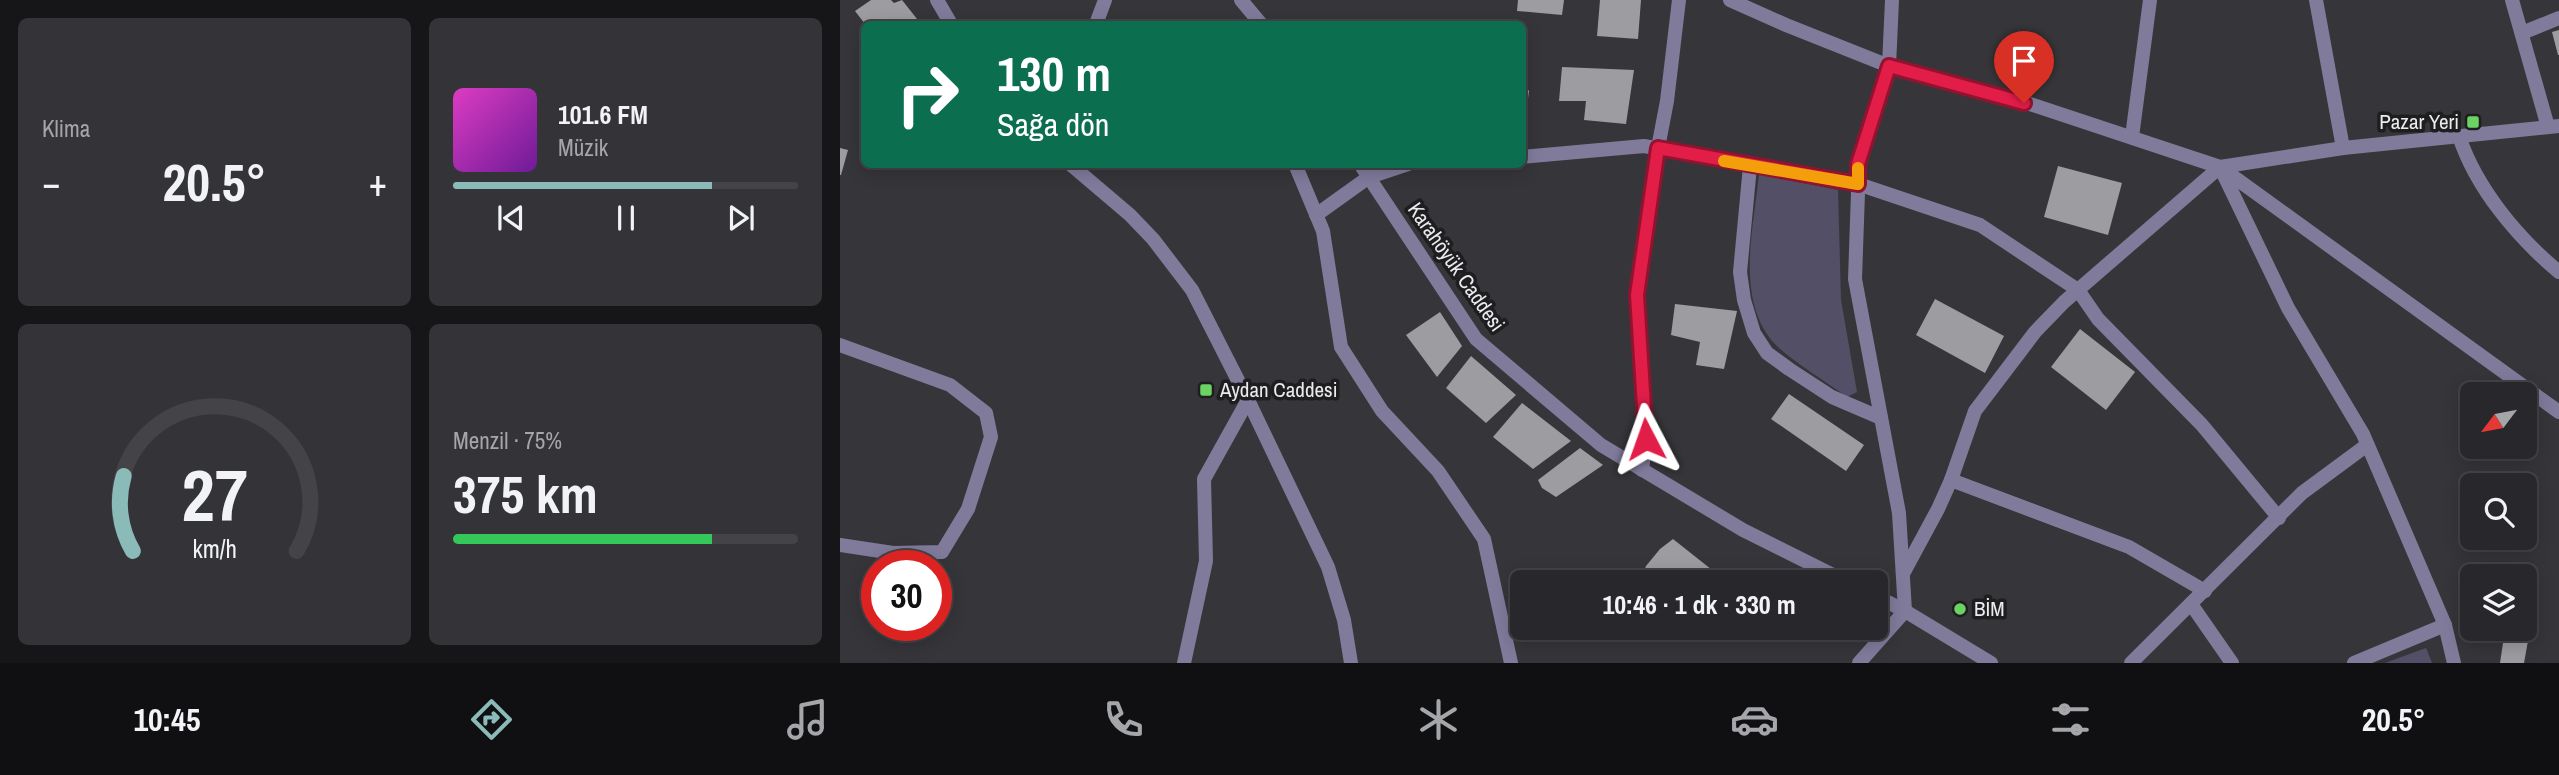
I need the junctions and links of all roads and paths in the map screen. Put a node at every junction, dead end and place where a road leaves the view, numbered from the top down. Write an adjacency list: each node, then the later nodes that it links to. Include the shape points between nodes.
1 (937, 0): 11 (street)
2 (1105, 0): 12 (street)
3 (1241, 0): 13 (street)
4 (1679, 0): 19 (street)
5 (1730, 0): 15 (street)
6 (1892, 0): 15 (street)
7 (2150, 0): 18 (street)
8 (2316, 0): 20 (street)
9 (2512, 0): 14 (street)
10 (2559, 18): 14 (street)
11 (949, 21)
12 (1097, 21)
13 (1258, 21)
14 (2522, 33): 16 (street)
15 (1889, 66): 18 (street); 28 (street, via 1858,164)
16 (2554, 127): 17 (street)
17 (2459, 136): 20 (street); 30 (street, via 2466,157 2492,197 2533,250)
18 (2132, 137): 23 (street)
19 (1658, 148): 21 (street); 22 (street); 37 (street, via 1637,295 1646,439)
20 (2343, 148): 23 (street)
21 (1526, 157)
22 (1750, 166): 28 (street); 35 (street, via 1740,272 1754,333 1767,353 1789,369 1832,397)
23 (2220, 167): 31 (street); 34 (street); 36 (street, via 2288,308)
24 (1075, 168): 33 (street, via 1130,215 1171,259 1192,290)
25 (1297, 168): 29 (street)
26 (1383, 168): 27 (street)
27 (1364, 171): 29 (street); 37 (street, Karahöyük Caddesi, via 1476,339 1601,445)
28 (1858, 184): 31 (street, via 1980,225); 35 (street, via 1855,278)
29 (1316, 215): 50 (street, via 1323,231 1341,347 1382,411 1438,471 1484,539)
30 (2559, 272)
31 (2078, 290): 38 (street, via 2035,332 1975,411); 39 (street, via 2098,319 2202,425)
32 (840, 345): 40 (street, via 950,385 986,414 991,437 968,509 942,552 893,553)
33 (1248, 400): 48 (street, via 1204,480 1206,561); 49 (street, via 1328,567 1344,620)
34 (2559, 412)
35 (1881, 418): 42 (street, via 1899,513)
36 (2367, 445): 39 (street, via 2302,494); 47 (street)
37 (1642, 470): 41 (street, Karahöyük Caddesi, via 1743,530)
38 (1951, 480): 42 (street); 43 (street, via 2129,547)
39 (2279, 518): 43 (street)
40 (840, 545)
41 (1823, 570)
42 (1904, 572): 46 (street)
43 (2204, 591): 45 (street)
44 (1888, 602): 46 (street)
45 (2191, 604): 53 (street); 54 (street)
46 (1905, 611): 51 (street); 52 (street)
47 (2445, 625): 55 (street); 56 (street)
48 (1184, 663)
49 (1350, 663)
50 (1511, 663)
51 (1859, 663)
52 (1992, 663)
53 (2131, 663)
54 (2232, 663)
55 (2354, 663)
56 (2454, 663)

